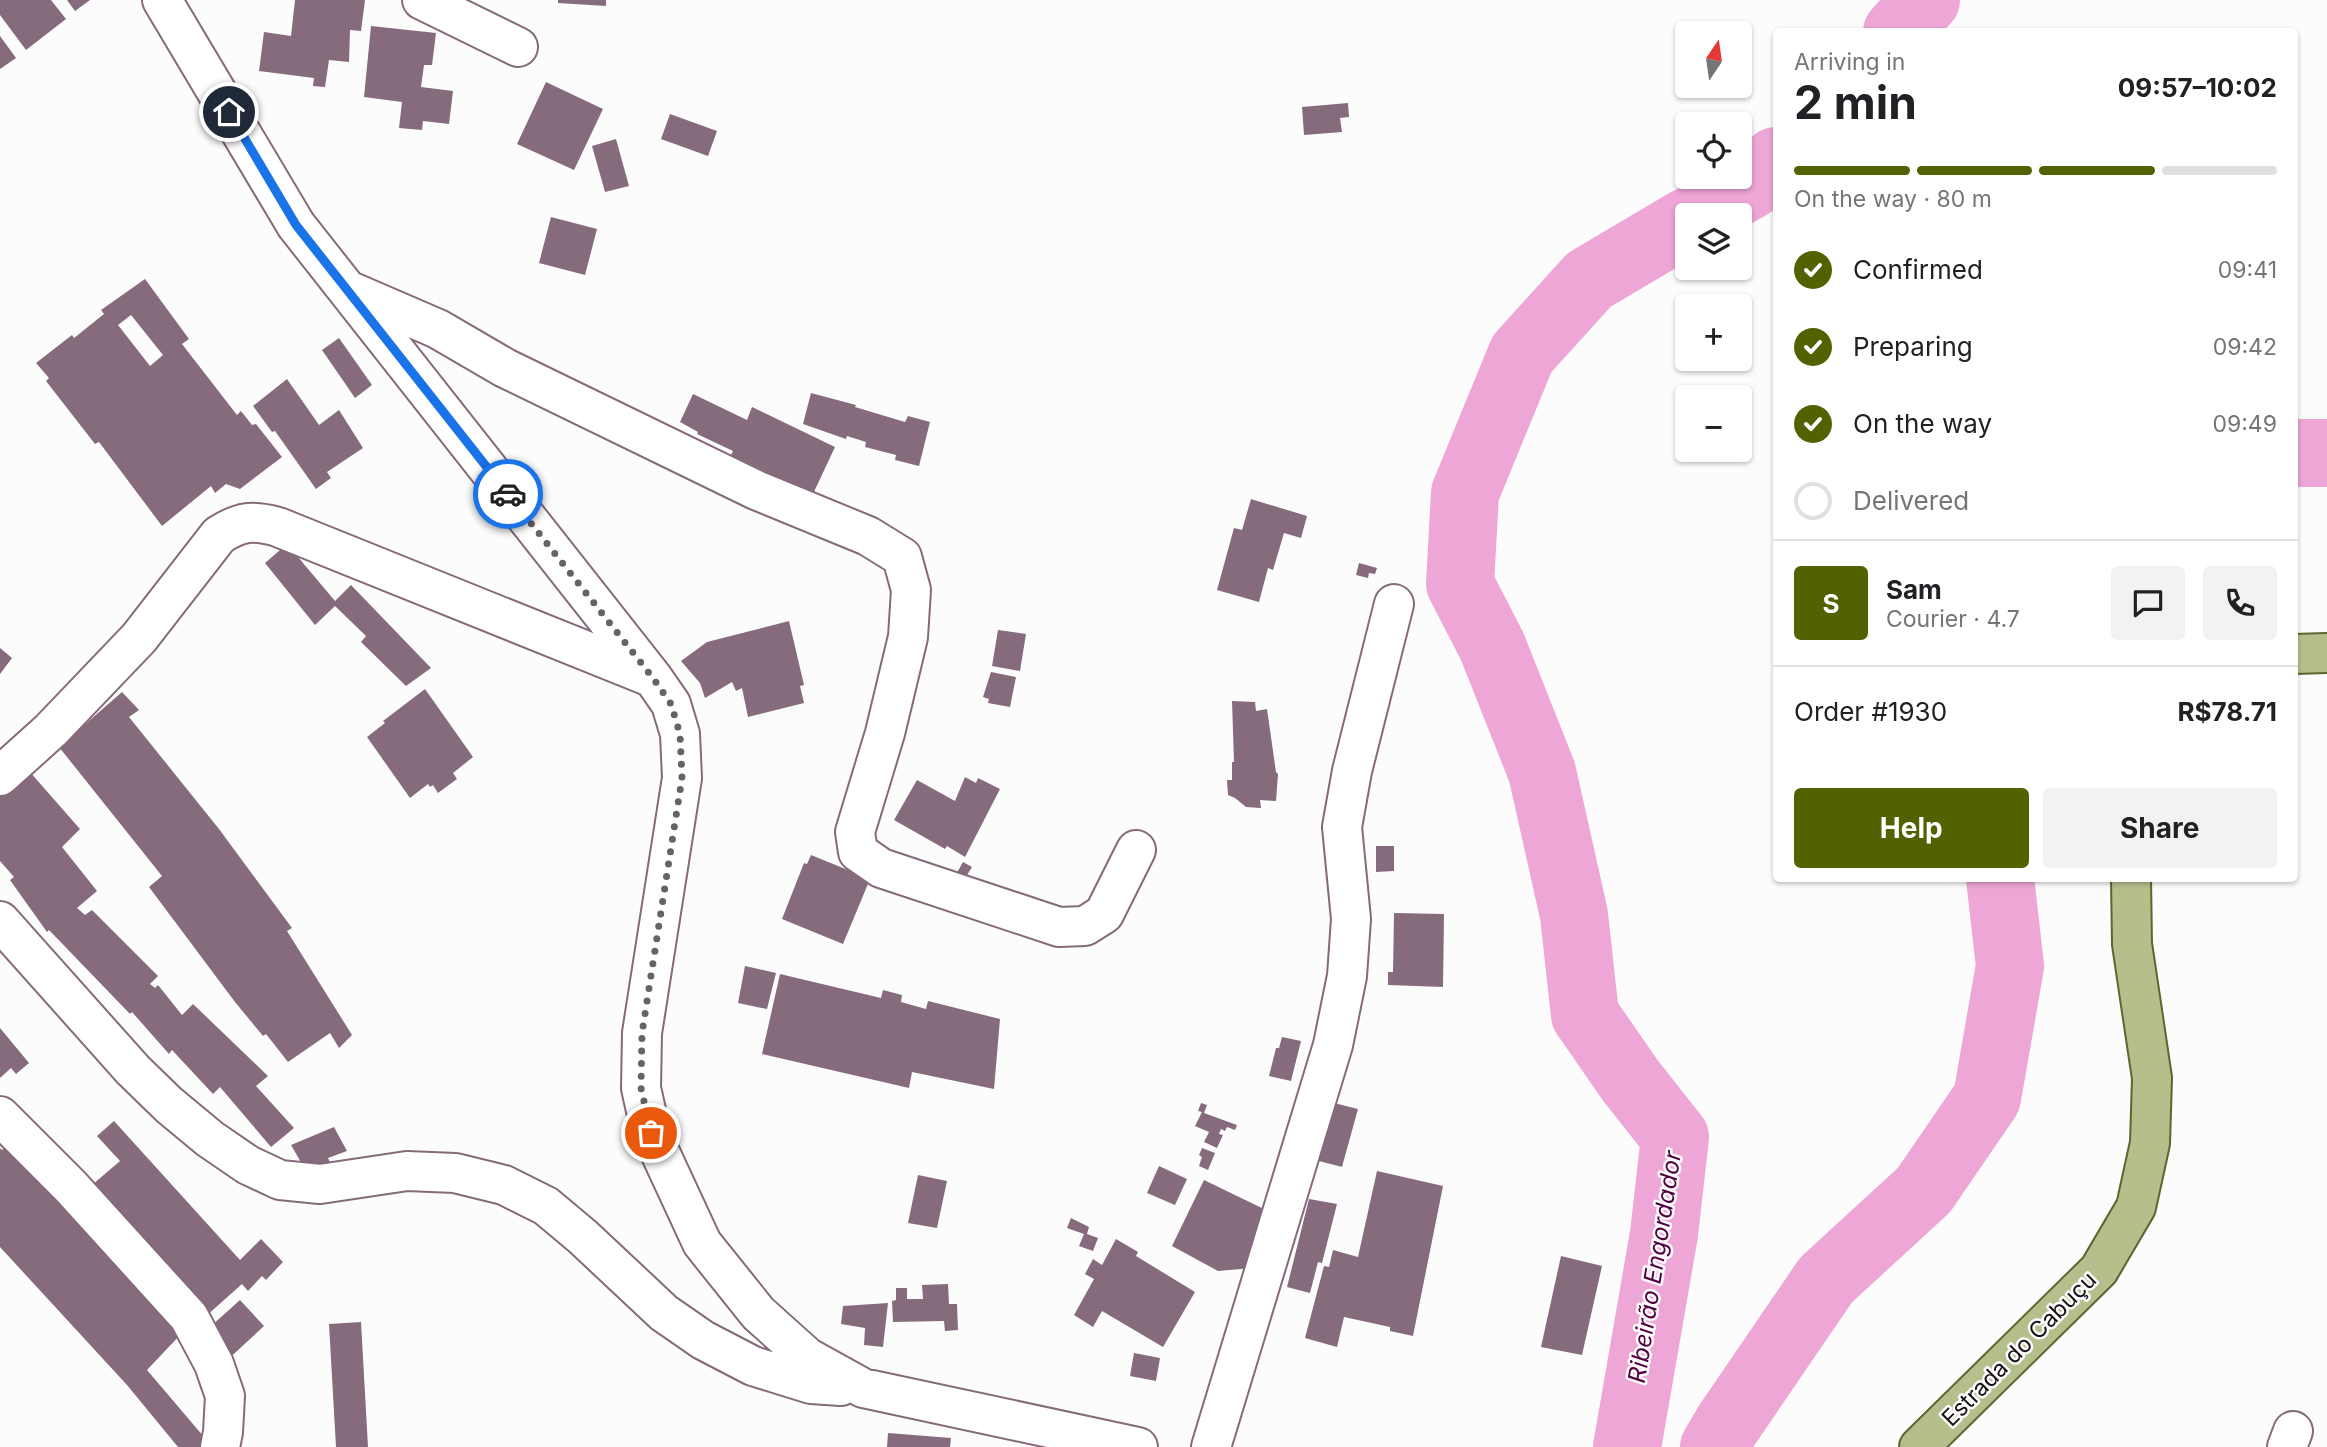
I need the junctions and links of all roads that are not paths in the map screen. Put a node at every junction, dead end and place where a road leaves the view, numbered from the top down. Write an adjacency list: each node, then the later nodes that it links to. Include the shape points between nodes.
1 (162, 0): 4 (street, via 296,225)
2 (422, 0): 3 (street)
3 (517, 47)
4 (345, 288): 8 (street); 10 (street, via 438,329 505,368 756,490 869,536 902,556 911,590 908,637 886,733 855,832 858,852 881,868 1059,927 1085,926 1104,914)
5 (1394, 604): 17 (street, via 1342,827 1351,919 1347,976 1333,1045)
6 (2327, 653): 7 (main road)
7 (2298, 654)
8 (653, 678): 9 (street, via 278,527 257,521 236,524 219,535 139,638); 14 (street, via 671,704 680,734 682,778 642,1033 641,1088 651,1133 702,1243 758,1312 807,1357)
9 (0, 776)
10 (1136, 850)
11 (2131, 882): 18 (main road, Estrada do Cabuçu, via 2132,944 2152,1078 2151,1143 2136,1207 2099,1270)
12 (0, 921): 14 (street, via 133,1070 210,1139 248,1165 280,1181 320,1184 407,1171 455,1172 504,1185 546,1206 664,1313 703,1340 753,1366 811,1384)
13 (0, 1116): 15 (street, via 189,1317 225,1396)
14 (863, 1388): 16 (street)
15 (220, 1447)
16 (1138, 1447)
17 (1210, 1447)
18 (1919, 1447)

